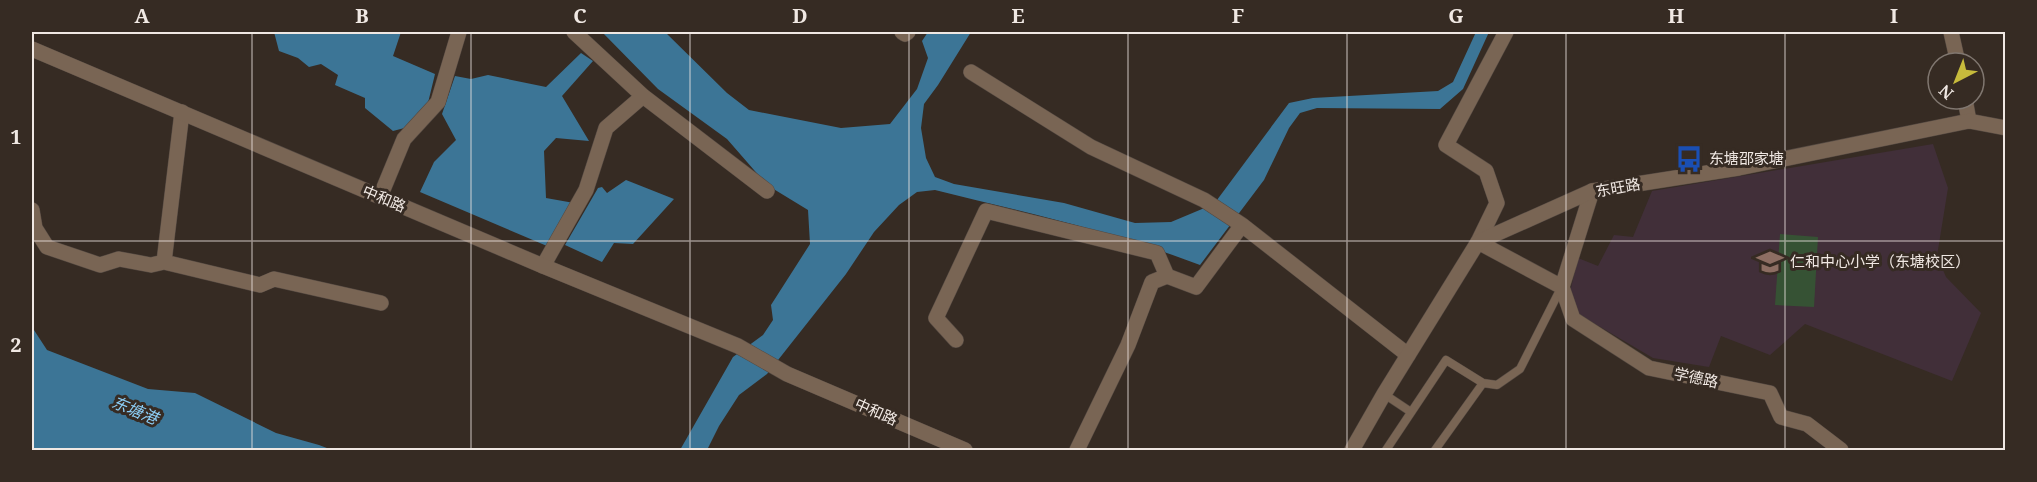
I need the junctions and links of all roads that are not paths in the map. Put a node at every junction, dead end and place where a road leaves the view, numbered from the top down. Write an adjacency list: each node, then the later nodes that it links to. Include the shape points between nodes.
1 (459, 32): 17 (street, via 438,102 404,139)
2 (574, 32): 10 (street)
3 (902, 32): 4 (street)
4 (908, 32)
5 (1506, 32): 20 (street, via 1446,146 1486,171 1497,203)
6 (1951, 32): 8 (street)
7 (32, 49): 12 (street, 中和路)
8 (1955, 51)
9 (971, 72): 19 (street, via 1091,147 1204,200)
10 (643, 96): 15 (street); 22 (street, via 606,128 586,190)
11 (1967, 111): 13 (street)
12 (182, 112): 17 (street, 中和路); 21 (street)
13 (1969, 122): 14 (street, 东旺路); 16 (street, 东旺路, via 1739,168)
14 (2006, 128)
15 (767, 190)
16 (1592, 192): 20 (street, 东旺路); 24 (street)
17 (380, 197): 22 (street, 中和路)
18 (32, 210): 21 (street, via 35,228 47,247 100,265 120,259 151,265)
19 (1242, 225): 23 (street, via 1196,286); 27 (street)
20 (1478, 242): 24 (street); 27 (street)
21 (164, 262): 25 (street, via 260,285 274,279)
22 (543, 266): 31 (street, 中和路, via 738,346 788,374)
23 (1167, 276): 26 (street, via 1157,252 986,211 936,318); 32 (street, via 1152,282 1128,345)
24 (1562, 287): 28 (lane, via 1520,369 1497,385); 36 (street, 学德路, via 1573,319 1648,368 1770,393 1781,417 1807,424)
25 (381, 303)
26 (956, 340)
27 (1408, 355): 29 (street)
28 (1483, 383): 30 (lane, via 1446,360); 35 (lane)
29 (1384, 393): 30 (lane); 33 (street)
30 (1411, 412): 34 (lane)
31 (964, 450)
32 (1077, 450)
33 (1352, 450)
34 (1386, 450)
35 (1435, 450)
36 (1841, 450)

